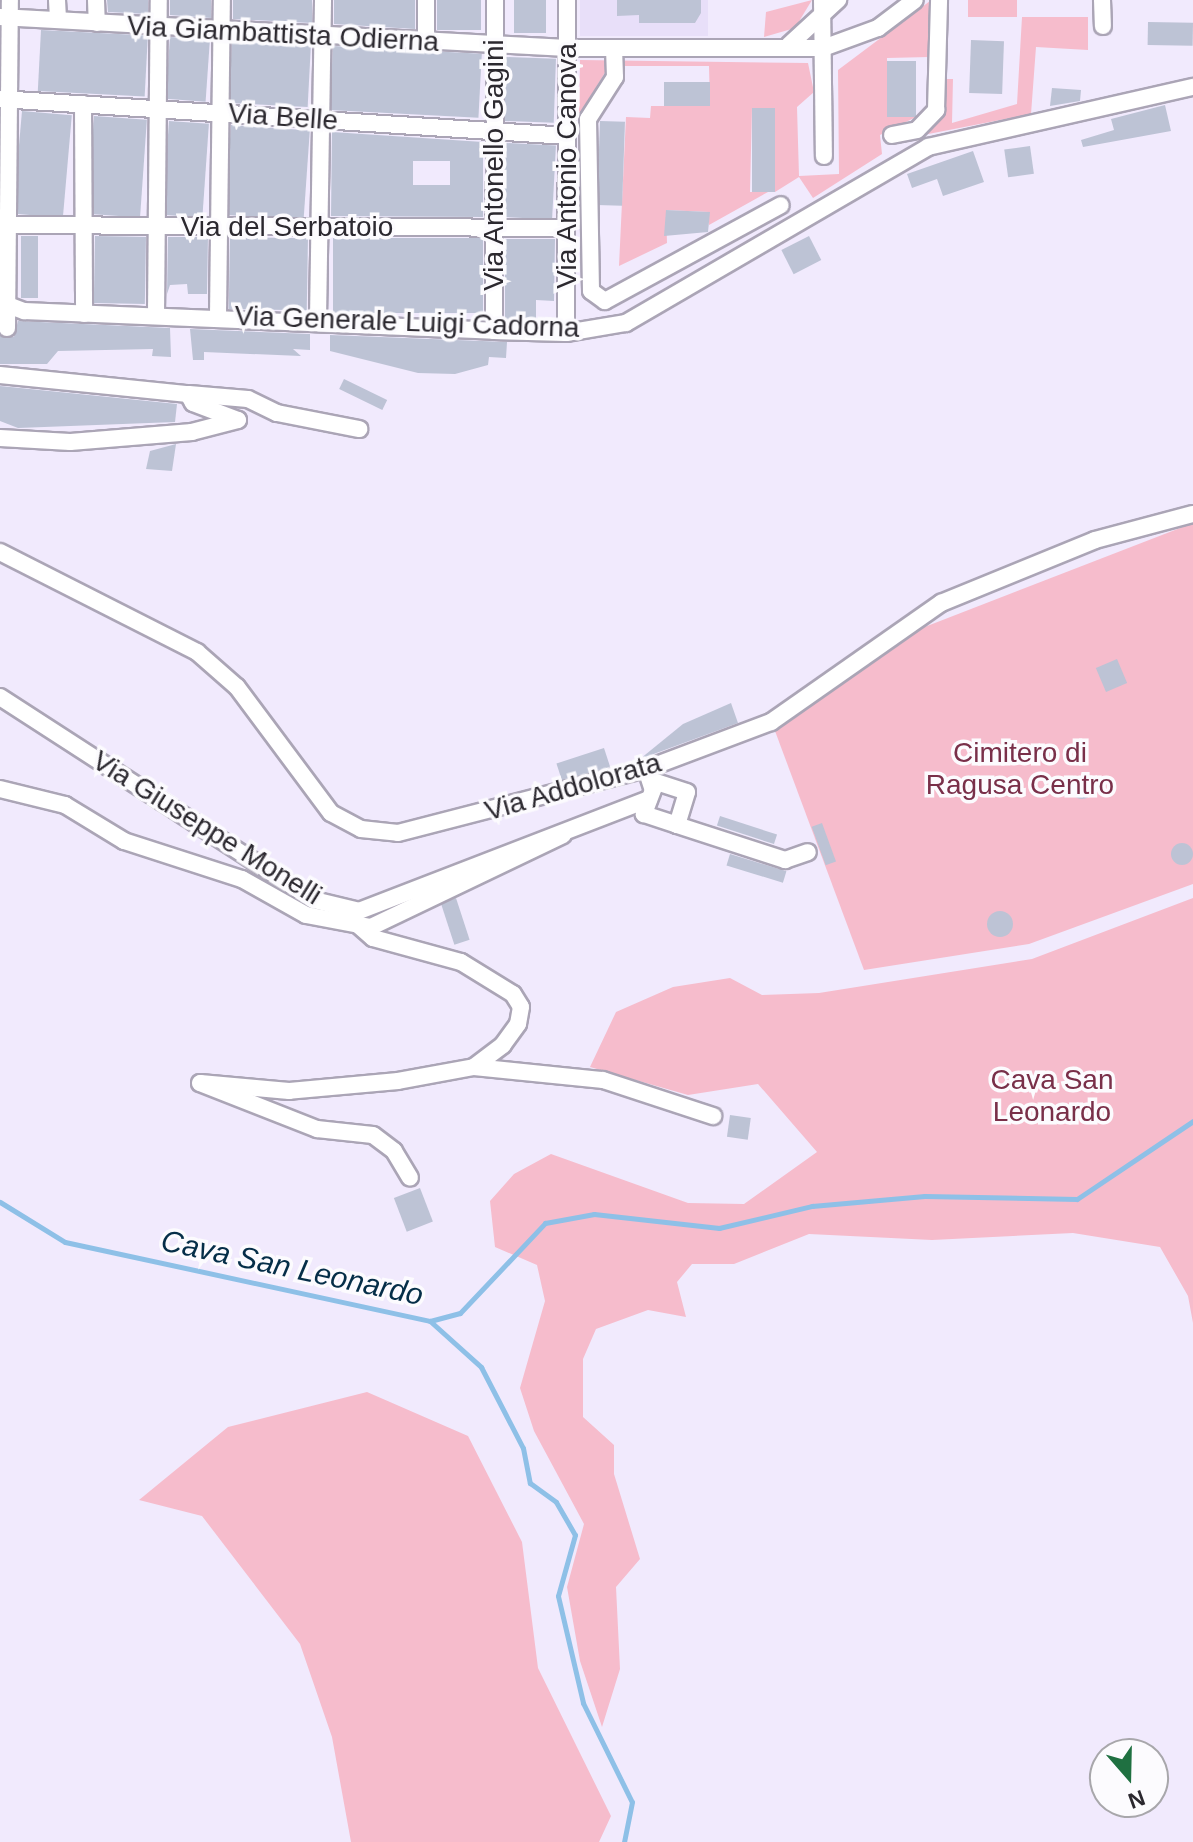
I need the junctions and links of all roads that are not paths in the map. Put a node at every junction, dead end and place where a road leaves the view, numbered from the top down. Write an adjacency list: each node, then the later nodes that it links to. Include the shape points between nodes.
1 (10, 0): 15 (street)
2 (57, 0): 17 (street)
3 (96, 0): 18 (street)
4 (159, 0): 20 (street)
5 (222, 0): 21 (street)
6 (323, 0): 22 (street)
7 (426, 0): 23 (street)
8 (495, 0): 24 (street, Via Antonello Gagini)
9 (567, 0): 25 (street, Via Antonio Canova)
10 (822, 0): 16 (street)
11 (838, 0): 16 (street)
12 (915, 0): 28 (street, Via Giambattista Odierna, via 878,28)
13 (939, 0): 36 (street, via 936,110 917,130)
14 (1102, 0): 19 (street)
15 (5, 17): 17 (street, Via Giambattista Odierna); 30 (street)
16 (822, 19): 27 (street, via 805,37); 28 (street)
17 (58, 20): 18 (street, Via Giambattista Odierna)
18 (97, 23): 20 (street, Via Giambattista Odierna)
19 (1103, 26)
20 (159, 27): 21 (street, Via Giambattista Odierna); 32 (street)
21 (222, 31): 22 (street, Via Giambattista Odierna); 33 (street)
22 (323, 36): 23 (street, Via Giambattista Odierna); 34 (street)
23 (426, 42): 24 (street, Via Giambattista Odierna)
24 (494, 45): 25 (street, Via Giambattista Odierna); 35 (street, Via Antonello Gagini)
25 (567, 48): 26 (street, Via Giambattista Odierna); 37 (street, Via Antonio Canova)
26 (614, 48): 27 (street, Via Giambattista Odierna); 39 (street, via 615,77 588,119 591,291 605,301)
27 (780, 48): 28 (street, Via Giambattista Odierna)
28 (823, 48): 38 (street)
29 (1193, 87): 54 (street, Via Generale Luigi Cadorna, via 928,147 626,323)
30 (5, 99): 31 (street, Via Belle); 40 (street)
31 (83, 104): 32 (street, Via Belle); 41 (street)
32 (159, 108): 33 (street, Via Belle); 42 (street)
33 (221, 113): 34 (street, Via Belle); 43 (street)
34 (322, 120): 35 (street, Via Belle); 45 (street)
35 (494, 131): 37 (street, Via Belle); 44 (street, Via Antonello Gagini)
36 (892, 135)
37 (567, 136): 46 (street, Via Antonio Canova)
38 (824, 156)
39 (781, 205)
40 (8, 225): 41 (street, Via del Serbatoio); 47 (street)
41 (85, 226): 42 (street, Via del Serbatoio); 48 (street)
42 (159, 227): 43 (street, Via del Serbatoio); 49 (street)
43 (219, 227): 45 (street, Via del Serbatoio); 50 (street)
44 (494, 227): 45 (street, Via del Serbatoio); 46 (street, Via del Serbatoio); 53 (street, Via Antonello Gagini)
45 (320, 228): 51 (street)
46 (566, 228): 54 (street, Via Antonio Canova)
47 (4, 303): 48 (street, Via Generale Luigi Cadorna); 52 (street)
48 (84, 314): 49 (street, Via Generale Luigi Cadorna)
49 (156, 314): 50 (street, Via Generale Luigi Cadorna)
50 (218, 315): 51 (street, Via Generale Luigi Cadorna)
51 (318, 319): 53 (street, Via Generale Luigi Cadorna)
52 (7, 328)
53 (494, 331): 54 (street, Via Generale Luigi Cadorna)
54 (566, 333)
55 (0, 375): 56 (street)
56 (188, 394): 57 (street, via 248,399 277,413); 58 (street, via 193,403 234,414 237,423 70,442)
57 (359, 429)
58 (0, 438)
59 (1193, 514): 62 (street, Via Addolorata, via 1095,540 975,586 899,629 803,706)
60 (0, 552): 62 (street, Via Addolorata, via 197,652 247,699 316,798 361,829 421,829)
61 (0, 697): 65 (street, Via Giuseppe Monelli, via 314,900 337,907 387,903)
62 (648, 775): 64 (street); 66 (street, via 687,792)
63 (0, 789): 68 (street, via 65,805 124,841 242,879 306,915)
64 (649, 799): 65 (street, Via Giuseppe Monelli); 66 (street, via 644,814)
65 (572, 825): 68 (street, via 552,846 384,924)
66 (677, 825): 67 (street, via 785,860)
67 (808, 852)
68 (358, 925): 69 (street, via 373,938 461,962 513,994 521,1007 518,1024)
69 (474, 1067): 70 (street, via 603,1080); 71 (street, via 289,1091 200,1083 317,1129 373,1135 394,1151)
70 (713, 1116)
71 (410, 1178)

